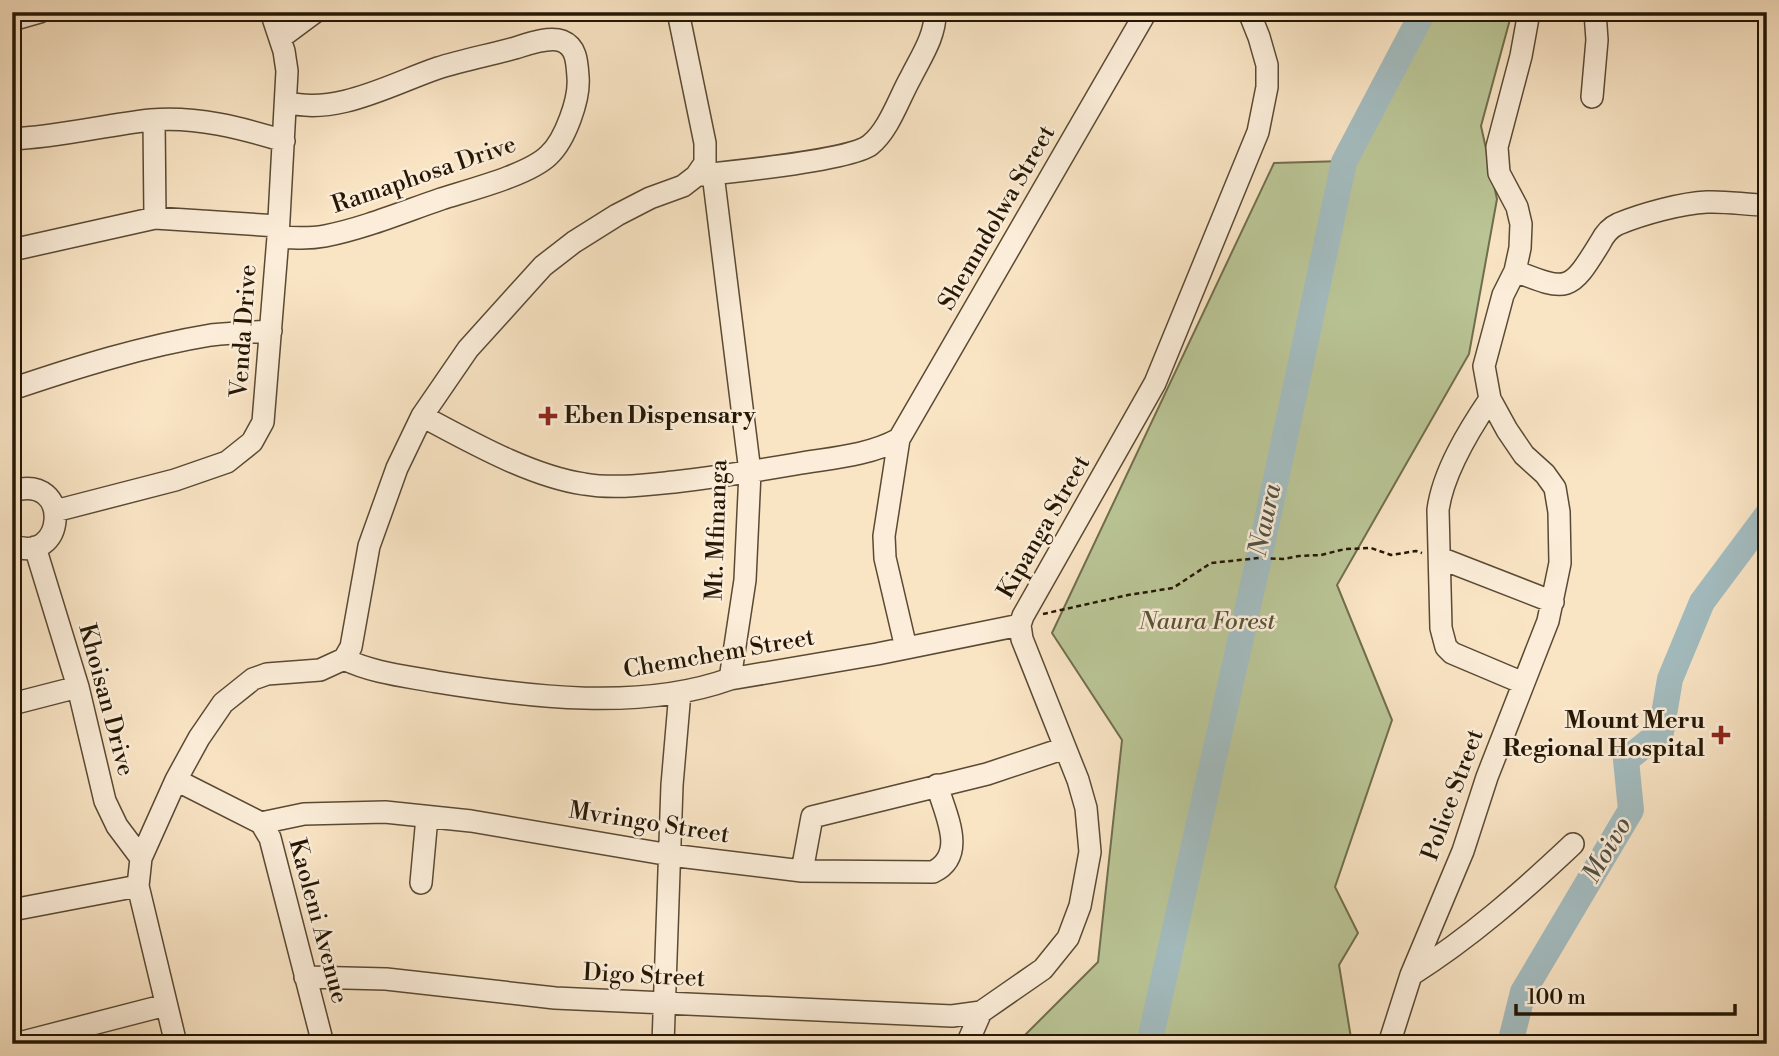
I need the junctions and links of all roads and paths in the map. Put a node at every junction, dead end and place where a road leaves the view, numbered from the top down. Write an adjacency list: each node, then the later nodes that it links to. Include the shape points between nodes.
1 (40, 12): 10 (street)
2 (271, 12): 11 (street, Venda Drive)
3 (315, 12): 11 (street)
4 (678, 12): 17 (street, via 705,143)
5 (935, 12): 17 (street, via 927,47 880,134 868,146 839,156)
6 (1146, 12): 27 (street, Shemndolwa Street)
7 (1249, 12): 35 (street, Kipanga Street, via 1267,65 1258,132 1155,383)
8 (1529, 12): 22 (street, Police Street, via 1497,147 1499,173 1521,224)
9 (1595, 12): 12 (street)
10 (12, 20)
11 (280, 38): 13 (street, Venda Drive, via 287,71)
12 (1592, 97)
13 (286, 102): 16 (street, Venda Drive); 20 (street, Ramaphosa Drive, via 301,106 339,103 441,67 544,41 564,42 576,58 578,80 571,116 549,155 537,163 346,232 311,238)
14 (154, 120): 15 (street); 16 (street, via 205,122); 19 (street)
15 (12, 139)
16 (284, 141): 20 (street, Venda Drive)
17 (704, 175): 26 (street, via 617,215 543,266 468,349); 28 (street, Mt. Mfinanga)
18 (1767, 205): 22 (street, via 1707,202 1615,225 1582,273 1563,285)
19 (155, 218): 20 (street); 21 (street)
20 (278, 231): 23 (street, Venda Drive)
21 (12, 250)
22 (1515, 271): 25 (street, Police Street, via 1503,295 1484,366)
23 (271, 331): 24 (street, via 172,343); 30 (street, Venda Drive, via 263,422 252,442 228,462)
24 (12, 389)
25 (1490, 399): 33 (street, via 1440,492); 34 (street, Police Street, via 1524,455 1555,488 1560,563)
26 (422, 416): 28 (street, via 533,469 583,484 624,487); 37 (street, via 397,468 369,546 351,647)
27 (893, 442): 28 (street, via 867,452); 36 (street, via 885,558)
28 (750, 472): 38 (street, Mt. Mfinanga, via 745,580)
29 (14, 486): 30 (street, via 42,492)
30 (55, 511): 32 (street, via 51,536)
31 (12, 545): 32 (street)
32 (35, 547): 40 (street, Khoisan Drive)
33 (1440, 558): 34 (street); 35 (path, via 1416,551 1391,555 1371,548 1345,548 1321,555 1211,563 1173,587 1072,606); 39 (street, via 1441,628 1447,647)
34 (1553, 602): 39 (street, Police Street)
35 (1021, 621): 36 (street, Chemchem Street); 43 (street, Kipanga Street, via 1022,639)
36 (906, 648): 38 (street, Chemchem Street)
37 (344, 659): 41 (street, Chemchem Street, via 366,670 490,691 629,698); 44 (street, via 320,670 267,674 242,686 223,703)
38 (730, 679): 41 (street, Chemchem Street)
39 (1523, 683): 55 (street, Police Street)
40 (78, 687): 42 (street); 50 (street, Khoisan Drive, via 105,802)
41 (680, 692): 49 (street)
42 (12, 704)
43 (1065, 748): 45 (street); 59 (street, Kipanga Street, via 1086,808 1090,852 1080,906 1068,939 1043,969)
44 (176, 780): 47 (street, Kaoleni Avenue); 50 (street)
45 (937, 785): 51 (street, via 812,817); 51 (street, Mvringo Street, via 951,834 950,858 943,867 933,873)
46 (427, 817): 47 (street, Mvringo Street, via 304,814); 49 (street, Mvringo Street); 52 (street)
47 (261, 823): 56 (street, Kaoleni Avenue, via 270,838)
48 (1573, 844): 55 (street, via 1523,892)
49 (670, 855): 51 (street, Mvringo Street); 57 (street)
50 (141, 858): 53 (street)
51 (802, 871)
52 (421, 883)
53 (138, 886): 54 (street); 58 (street)
54 (12, 910)
55 (1411, 975): 65 (street, Police Street)
56 (305, 977): 57 (street, Digo Street, via 386,979 555,998); 62 (street, Kaoleni Avenue)
57 (665, 1003): 59 (street, Digo Street, via 952,1017); 63 (street)
58 (166, 1006): 60 (street); 61 (street)
59 (981, 1012): 64 (street)
60 (15, 1044)
61 (176, 1044)
62 (323, 1044)
63 (663, 1044)
64 (967, 1044)
65 (1389, 1044)

